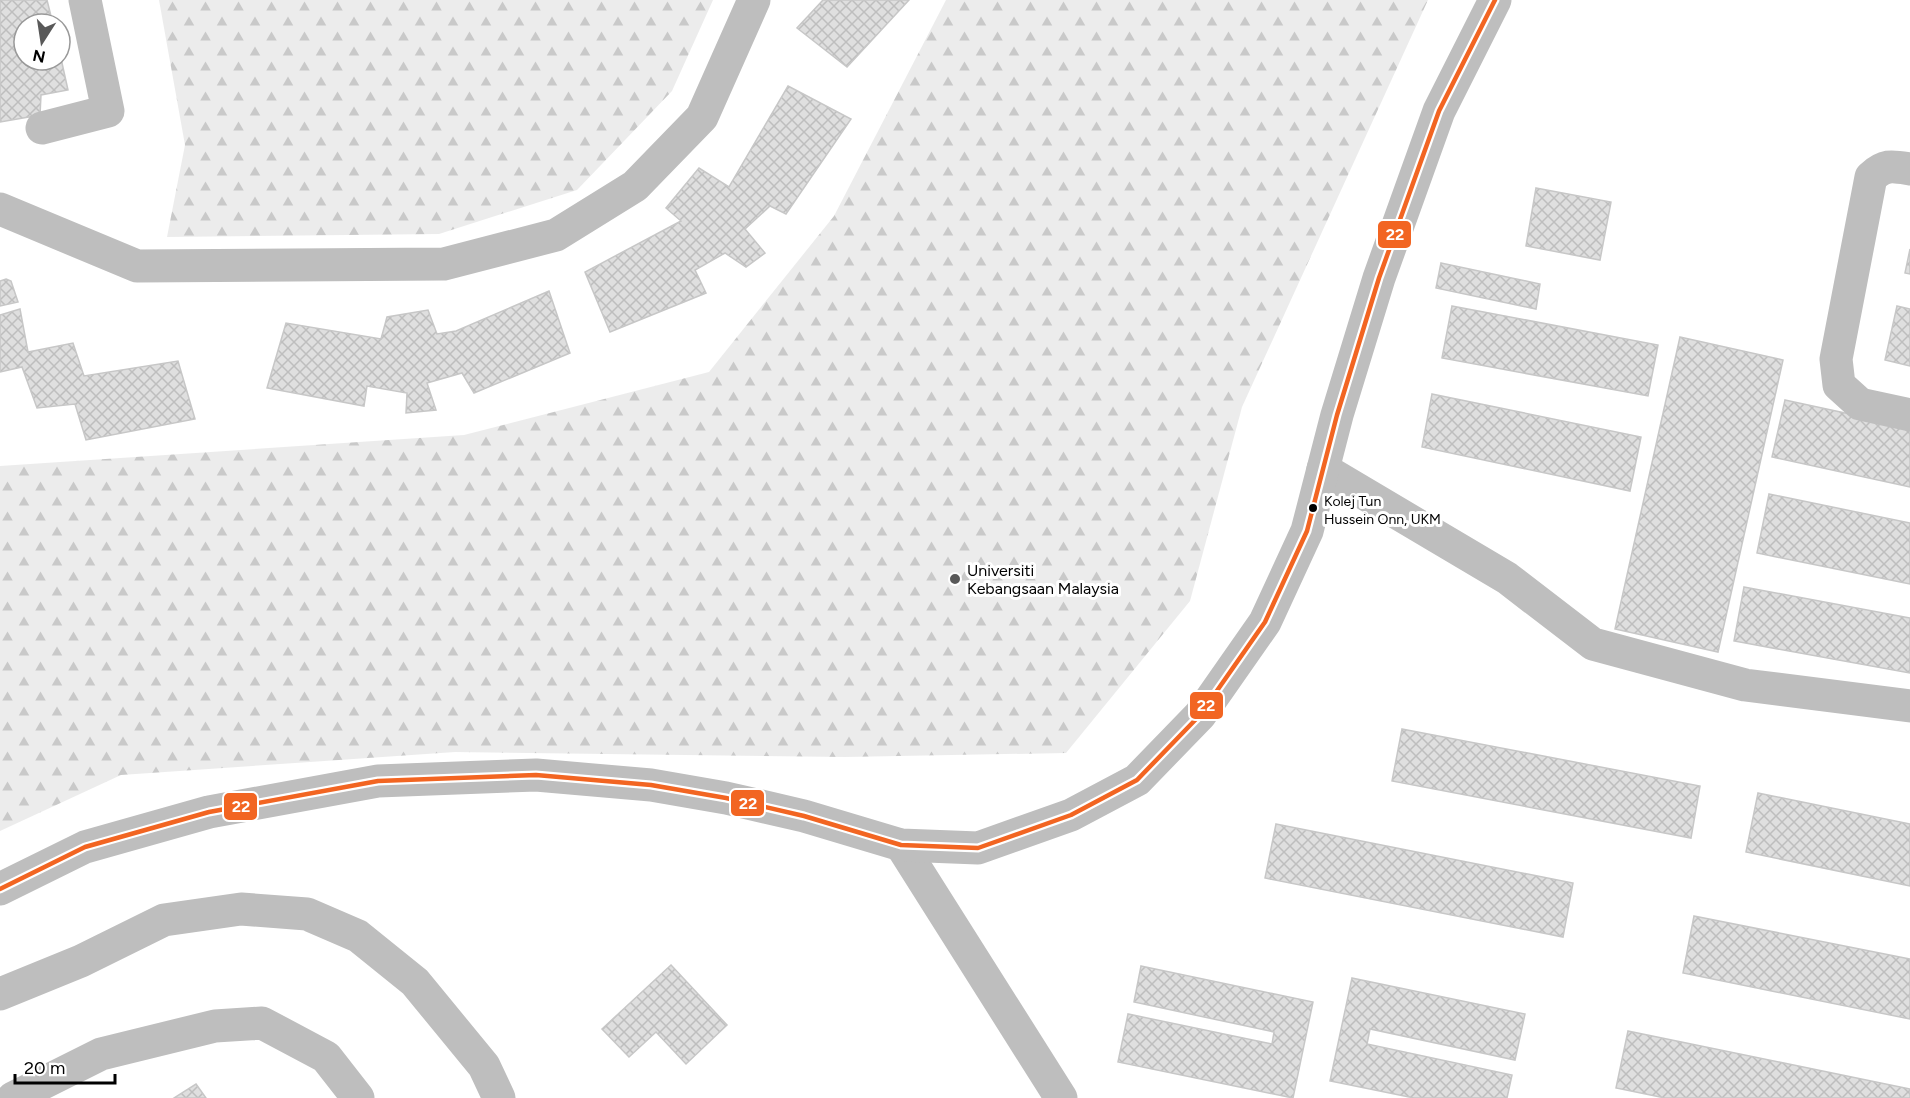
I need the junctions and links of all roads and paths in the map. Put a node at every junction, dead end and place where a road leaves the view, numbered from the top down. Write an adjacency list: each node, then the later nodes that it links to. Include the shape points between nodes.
1 (85, 0): 4 (street, via 108,111)
2 (754, 0): 6 (street, via 702,117 635,186 556,235 444,264 137,266)
3 (1495, 0): 8 (street, via 1439,111 1379,278)
4 (42, 128)
5 (1910, 169): 7 (street, via 1891,166 1871,177 1836,359 1839,385 1860,404)
6 (0, 209)
7 (1910, 415)
8 (1323, 469): 9 (street, via 1506,578 1593,644 1745,685); 10 (street, via 1306,531 1265,622 1200,715 1137,780 1071,815 978,848)
9 (1910, 706)
10 (900, 845): 11 (street, via 804,816 651,785 536,775 378,781 209,812 85,847); 16 (street)
11 (0, 889)
12 (0, 994): 15 (street, via 81,961 164,920 241,909 307,914 358,936 415,982 484,1066)
13 (13, 1098): 14 (street, via 101,1054 215,1026 262,1023 326,1057)
14 (358, 1098)
15 (499, 1098)
16 (1061, 1098)

